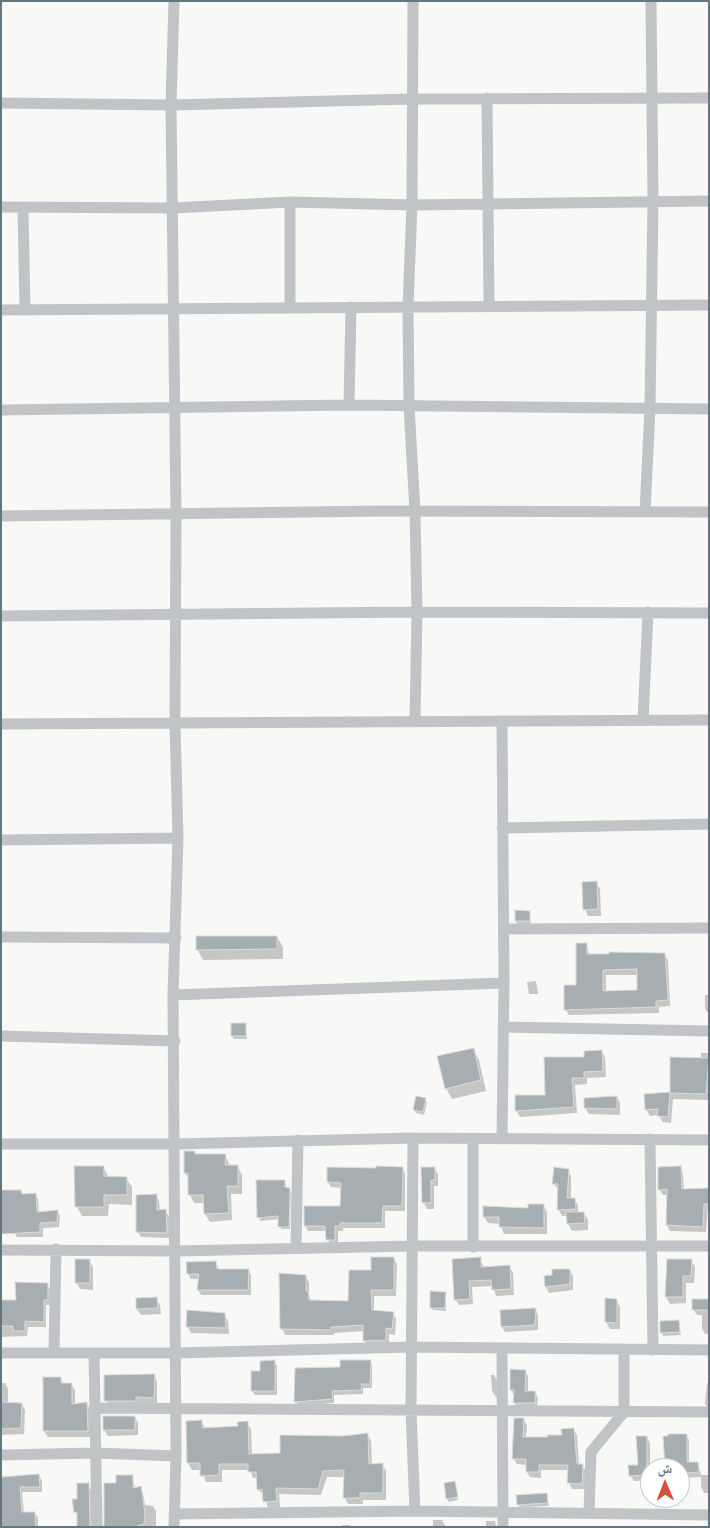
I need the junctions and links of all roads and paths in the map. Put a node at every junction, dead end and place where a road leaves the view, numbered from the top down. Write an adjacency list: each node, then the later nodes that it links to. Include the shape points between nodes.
1 (174, 1): 9 (street)
2 (413, 1): 7 (street)
3 (652, 1): 5 (street)
4 (487, 98): 5 (street); 7 (street); 13 (street)
5 (652, 98): 6 (street); 10 (street)
6 (709, 98)
7 (411, 99): 9 (street); 14 (street)
8 (1, 103): 9 (street)
9 (172, 105): 17 (street)
10 (653, 201): 11 (street); 13 (street); 18 (street)
11 (709, 201)
12 (290, 202): 14 (street); 17 (street); 19 (street)
13 (489, 204): 14 (street); 21 (street)
14 (412, 205): 23 (street)
15 (1, 208): 16 (street)
16 (23, 208): 17 (street); 26 (street)
17 (173, 208): 24 (street)
18 (650, 305): 21 (street); 22 (street); 29 (street)
19 (290, 306): 20 (street); 24 (street)
20 (351, 306): 23 (street); 27 (street)
21 (489, 306): 23 (street)
22 (709, 306)
23 (408, 307): 28 (street)
24 (173, 309): 26 (street); 30 (street)
25 (1, 310): 26 (street)
26 (25, 310)
27 (349, 405): 28 (street); 30 (street)
28 (409, 406): 29 (street); 33 (street)
29 (650, 408): 31 (street); 34 (street)
30 (174, 409): 32 (street); 36 (street)
31 (709, 409)
32 (1, 410)
33 (416, 511): 34 (street); 36 (street); 38 (street)
34 (645, 512): 35 (street)
35 (709, 512)
36 (176, 514): 37 (street); 41 (street)
37 (1, 516)
38 (418, 612): 39 (street); 41 (street); 43 (street)
39 (648, 612): 40 (street); 44 (street)
40 (709, 613)
41 (176, 614): 42 (street); 48 (street)
42 (1, 616)
43 (414, 720): 46 (street); 48 (street)
44 (643, 720): 45 (street); 46 (street)
45 (709, 720)
46 (502, 721): 50 (street)
47 (1, 724): 48 (street)
48 (175, 724): 51 (street)
49 (709, 824): 50 (street)
50 (502, 828): 54 (street)
51 (178, 838): 52 (street); 56 (street)
52 (1, 840)
53 (709, 928): 54 (street)
54 (504, 929): 57 (street)
55 (1, 938): 56 (street)
56 (176, 938): 58 (street)
57 (504, 983): 58 (street); 59 (street)
58 (173, 994): 62 (street)
59 (503, 1027): 60 (street); 64 (street)
60 (709, 1031)
61 (1, 1036): 62 (street)
62 (175, 1041): 70 (street)
63 (414, 1138): 66 (street); 67 (street); 71 (street)
64 (502, 1139): 65 (street); 67 (street)
65 (650, 1139): 68 (street); 72 (street)
66 (298, 1140): 70 (street); 75 (street)
67 (473, 1140): 74 (street)
68 (709, 1140)
69 (1, 1144): 70 (street)
70 (176, 1144): 78 (street)
71 (413, 1246): 74 (street); 75 (street); 79 (street)
72 (651, 1246): 73 (street); 74 (street); 82 (street)
73 (709, 1246)
74 (472, 1247)
75 (296, 1248): 78 (street)
76 (1, 1250): 77 (street)
77 (56, 1250): 78 (street); 84 (street)
78 (176, 1251): 86 (street)
79 (411, 1347): 80 (street); 86 (street); 91 (street)
80 (502, 1349): 81 (street); 90 (street)
81 (624, 1350): 82 (street); 92 (street)
82 (653, 1350): 83 (street)
83 (709, 1350)
84 (54, 1353): 85 (street); 87 (street)
85 (94, 1353): 86 (street); 88 (street)
86 (176, 1353): 89 (street)
87 (1, 1354)
88 (94, 1408): 89 (street); 94 (street)
89 (176, 1408): 91 (street); 96 (street)
90 (502, 1409): 91 (street); 92 (street); 98 (street)
91 (411, 1411): 97 (street)
92 (624, 1412): 93 (street); 99 (street, via 591,1452)
93 (709, 1412)
94 (95, 1453): 95 (street); 96 (street); 102 (street)
95 (1, 1455)
96 (176, 1456): 100 (street)
97 (415, 1511): 98 (street); 100 (street)
98 (503, 1512): 99 (street); 104 (street)
99 (589, 1513): 101 (street)
100 (174, 1514): 103 (street)
101 (709, 1515)
102 (97, 1527)
103 (174, 1527)
104 (503, 1527)

